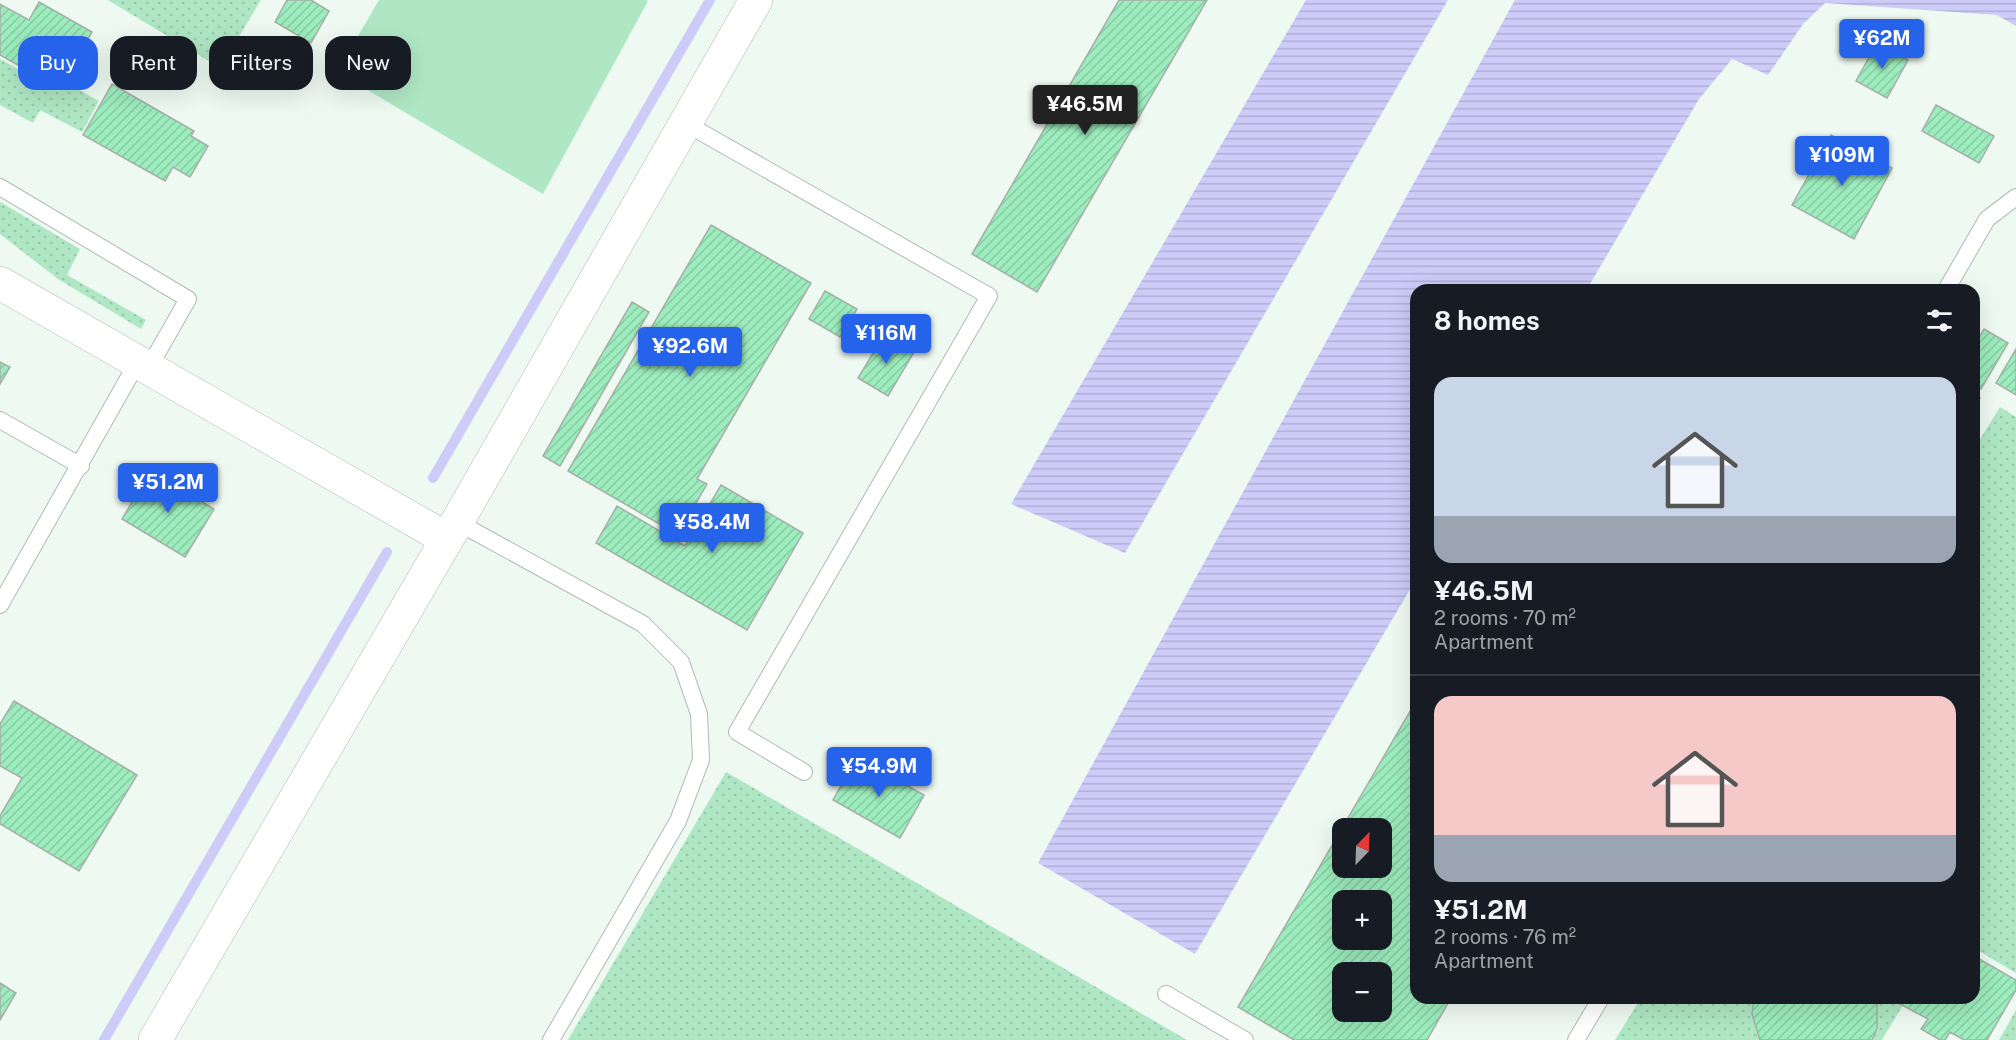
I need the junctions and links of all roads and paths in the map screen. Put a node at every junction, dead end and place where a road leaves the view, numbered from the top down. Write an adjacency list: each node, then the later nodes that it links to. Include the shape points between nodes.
1 (756, 0): 2 (street)
2 (684, 123): 10 (street); 12 (lane, via 989,296 737,732)
3 (0, 187): 7 (lane, via 188,299)
4 (2016, 197): 6 (lane, via 1986,219)
5 (0, 283): 7 (street)
6 (1949, 284)
7 (142, 366): 9 (lane); 10 (street)
8 (0, 420): 9 (lane)
9 (81, 466): 11 (lane)
10 (452, 531): 15 (street); 16 (lane, via 644,624 681,662 699,714 701,760 678,821)
11 (0, 605)
12 (804, 772)
13 (1166, 994): 17 (lane)
14 (1597, 1004): 18 (lane)
15 (155, 1040)
16 (551, 1040)
17 (1245, 1040)
18 (1576, 1040)

